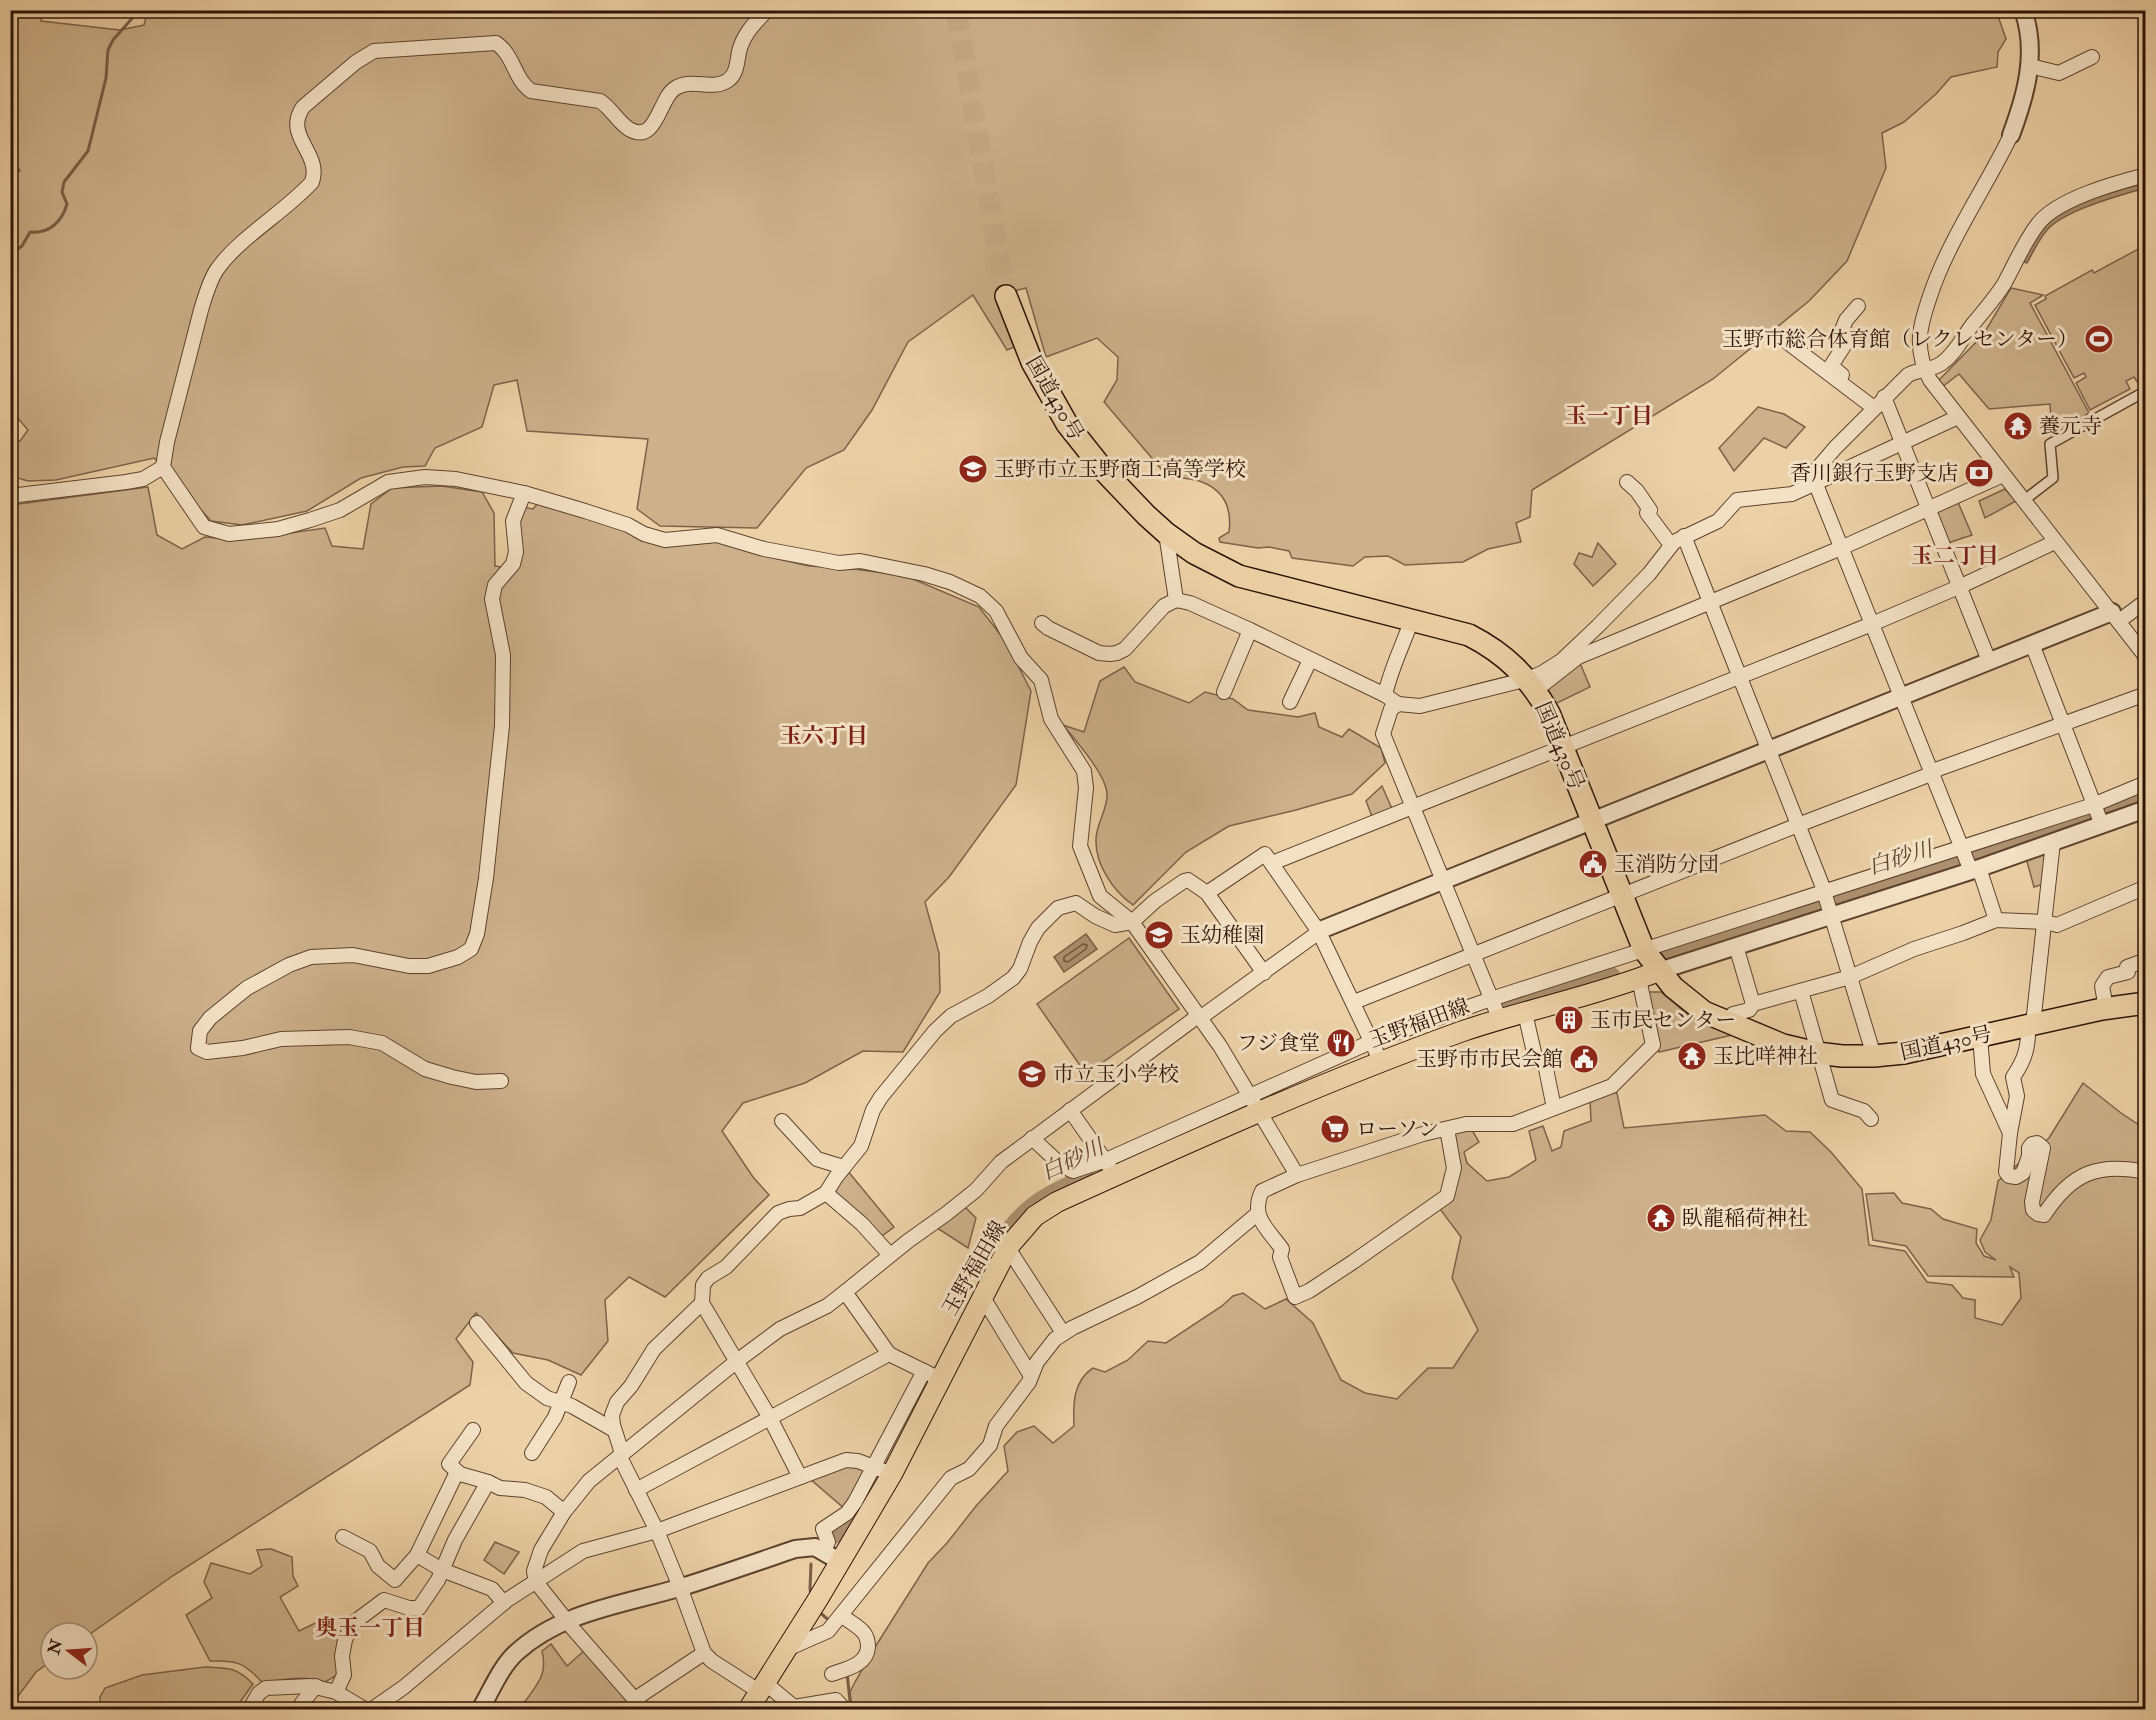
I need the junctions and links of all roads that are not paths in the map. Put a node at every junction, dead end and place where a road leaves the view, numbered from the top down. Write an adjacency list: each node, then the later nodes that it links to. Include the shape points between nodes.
1 (766, 10): 17 (street, via 742,41 731,78 716,85 687,84 674,89 653,125 642,132 627,128 600,101 531,91 496,43 383,49 356,62 298,114 297,131 314,164 312,182 216,271 201,310)
2 (2022, 10): 4 (street, via 2030,38)
3 (2092, 57): 4 (street, via 2059,73)
4 (2030, 66): 5 (street)
5 (2012, 135): 10 (street, via 1940,266 1920,336)
6 (2145, 175): 10 (street, via 2060,205 2038,223 1993,300 1947,359 1934,368)
7 (1006, 296): 25 (highway, 国道430号, via 1032,362 1066,424 1106,473)
8 (1858, 306): 11 (street, via 1846,320 1842,330 1850,338 1832,366 1844,377)
9 (1783, 339): 11 (street)
10 (1924, 369): 13 (street, via 1908,375); 15 (street)
11 (1841, 382): 14 (street)
12 (2145, 391): 23 (street, via 2050,444 2053,477)
13 (1884, 397): 14 (street); 16 (street)
14 (1874, 408): 20 (street, via 1817,469)
15 (1958, 417): 16 (street); 18 (street)
16 (1902, 442): 20 (street); 24 (street)
17 (163, 467): 21 (street, via 204,527 229,534 278,529 310,520 340,510 378,487 401,479 456,479); 22 (street, via 143,479)
18 (2003, 475): 23 (street); 24 (street)
19 (1627, 482): 28 (street)
20 (1815, 483): 26 (street, via 1792,494 1737,500 1718,521); 29 (street)
21 (524, 493): 70 (street, via 665,540 717,535 839,563 860,561 924,574 980,596 996,611 1021,658 1041,680 1051,719 1084,771 1080,846 1100,896); 95 (street, via 513,521 513,564 495,585 492,599 503,655 502,726 486,879 471,949 428,966 353,955 311,957 247,988 210,1018 200,1031 198,1048 207,1052 281,1039 349,1037 382,1043 425,1069 452,1077 476,1082)
22 (10, 496)
23 (2023, 501): 27 (street)
24 (1929, 508): 29 (street); 30 (street)
25 (1166, 533): 31 (street); 35 (highway, 国道430号, via 1194,553 1239,576)
26 (1684, 536): 28 (street); 33 (street)
27 (2055, 542): 30 (street); 34 (street)
28 (1671, 545): 44 (street, via 1649,574)
29 (1841, 548): 33 (street); 37 (street)
30 (1961, 586): 37 (street); 42 (street)
31 (1176, 600): 36 (street, via 1164,606 1125,649 1110,654 1093,650); 38 (street)
32 (2145, 601): 34 (street)
33 (1711, 602): 43 (street); 44 (street, via 1578,657)
34 (2115, 617): 39 (street); 40 (street)
35 (1412, 619): 44 (highway, 国道430号, via 1475,638 1520,670); 47 (street)
36 (1042, 623)
37 (1872, 624): 43 (street); 48 (street)
38 (1250, 630): 41 (street); 45 (street)
39 (2032, 644): 42 (street); 51 (street)
40 (2145, 657)
41 (1310, 660): 47 (street); 49 (street)
42 (1989, 661): 48 (street)
43 (1740, 676): 52 (street); 53 (street)
44 (1532, 685): 50 (street, via 1420,706); 52 (highway, 国道430号)
45 (1224, 692)
46 (2145, 694): 51 (street)
47 (1385, 695): 50 (street)
48 (1900, 697): 53 (street); 54 (street)
49 (1290, 702)
50 (1398, 705): 56 (street, via 1391,709 1383,734)
51 (2064, 723): 54 (street); 58 (street)
52 (1563, 747): 56 (street); 59 (highway, 国道430号)
53 (1769, 751): 59 (street); 60 (street)
54 (1931, 774): 60 (street); 62 (street)
55 (2145, 783): 58 (street)
56 (1413, 807): 63 (street); 64 (street)
57 (2145, 809): 58 (street)
58 (2097, 814): 61 (street); 62 (street)
59 (1591, 821): 64 (street); 67 (highway, 国道430号)
60 (1798, 825): 67 (street); 68 (street)
61 (2053, 842): 62 (street); 71 (street)
62 (1969, 861): 68 (street); 68 (street); 69 (street)
63 (1272, 863): 66 (street, via 1265,854); 72 (street)
64 (1444, 880): 72 (street); 75 (street)
65 (2145, 887): 71 (street, via 2057,925)
66 (1207, 893): 70 (street, via 1184,881); 78 (street)
67 (1622, 896): 74 (highway, 国道430号); 75 (street)
68 (1827, 903): 73 (street); 74 (street); 79 (street)
69 (1996, 920): 71 (street); 79 (street)
70 (1132, 922): 88 (street); 104 (street, via 1115,925 1076,903 1058,908 1038,928 1013,978 951,1016 893,1080 873,1110 861,1146)
71 (2045, 922): 90 (street)
72 (1319, 932): 78 (street); 82 (street)
73 (1736, 946): 77 (street); 84 (street)
74 (1644, 950): 77 (highway, 国道430号); 86 (street)
75 (1474, 954): 82 (street); 86 (street)
76 (2145, 960): 85 (street, via 2108,977 2102,986)
77 (1659, 971): 80 (main road, 玉野福田線); 89 (highway, 国道430号, via 1693,1005)
78 (1264, 973): 88 (street)
79 (1850, 977): 81 (street); 94 (street)
80 (1639, 979): 87 (main road, 玉野福田線); 97 (street, via 1653,1045 1612,1086)
81 (1802, 991): 84 (street); 93 (street)
82 (1354, 1002): 92 (street)
83 (2145, 1003): 85 (highway, 国道430号)
84 (1753, 1004): 89 (street, via 1749,1010 1733,1014)
85 (2106, 1008): 90 (highway, 国道430号)
86 (1496, 1009): 87 (main road, 玉野福田線); 92 (main road, 玉野福田線)
87 (1525, 1013): 97 (street, via 1536,1061 1544,1059)
88 (1199, 1017): 96 (street); 98 (street)
89 (1729, 1023): 93 (highway, 国道430号, via 1783,1045)
90 (2031, 1024): 91 (highway, 国道430号); 102 (street, via 2023,1063 2013,1077 2017,1096)
91 (1980, 1036): 94 (highway, 国道430号); 102 (street, via 1983,1074)
92 (1377, 1052): 96 (main road, 玉野福田線)
93 (1817, 1053): 94 (highway, 国道430号); 99 (street, via 1832,1100 1863,1111)
94 (1874, 1056)
95 (501, 1081)
96 (1254, 1103): 105 (main road, 玉野福田線); 107 (street)
97 (1554, 1108): 101 (street, via 1513,1124 1466,1124)
98 (1070, 1110): 103 (street); 105 (street)
99 (1870, 1119)
100 (782, 1121): 104 (street, via 817,1159)
101 (1447, 1129): 107 (street); 109 (street, via 1454,1168 1447,1196 1309,1291 1295,1297 1280,1257 1282,1249)
102 (2010, 1134): 106 (street, via 2006,1172 2009,1176 2022,1173 2032,1144 2043,1148 2032,1203 2038,1215 2044,1215 2063,1191 2096,1169 2115,1167)
103 (1032, 1138): 105 (street, via 1073,1171); 111 (street, via 1001,1162 976,1190)
104 (843, 1167): 108 (street)
105 (1110, 1168): 110 (main road, 玉野福田線, via 1035,1216)
106 (2145, 1172)
107 (1297, 1175): 109 (street, via 1262,1191 1256,1202)
108 (826, 1193): 111 (street); 114 (street, via 800,1208 778,1213 726,1267 708,1278 703,1285)
109 (1257, 1214): 116 (street, via 1200,1262)
110 (1008, 1248): 113 (main road, 玉野福田線); 116 (street)
111 (890, 1255): 112 (street)
112 (845, 1292): 117 (street); 118 (street, via 827,1306 780,1329)
113 (982, 1296): 119 (main road, 玉野福田線); 120 (street)
114 (702, 1303): 118 (street); 125 (street, via 654,1348 617,1402 612,1415)
115 (477, 1323): 122 (street, via 526,1383)
116 (1064, 1333): 120 (street, via 1036,1362)
117 (889, 1354): 119 (street); 123 (street)
118 (738, 1361): 123 (street); 127 (street)
119 (932, 1375): 128 (main road, 玉野福田線)
120 (1031, 1376): 143 (street, via 996,1426 990,1445 969,1469 951,1479)
121 (569, 1382): 122 (street)
122 (561, 1403): 125 (street); 126 (street)
123 (770, 1418): 130 (street); 132 (street)
124 (473, 1430): 129 (street, via 449,1464)
125 (614, 1430): 127 (street)
126 (532, 1453)
127 (620, 1457): 132 (street); 133 (street, via 589,1481)
128 (883, 1470): 130 (street, via 852,1459); 137 (main road, 玉野福田線); 137 (street, via 847,1513 823,1529)
129 (457, 1472): 131 (street); 136 (street)
130 (800, 1477): 134 (street)
131 (488, 1482): 133 (street, via 546,1497); 138 (street, via 454,1540)
132 (636, 1490): 134 (street)
133 (564, 1512): 139 (street, via 541,1551 534,1571)
134 (657, 1531): 139 (street, via 583,1551); 140 (street)
135 (343, 1537): 136 (street, via 370,1551 378,1566 395,1580)
136 (417, 1555): 138 (street)
137 (832, 1556): 140 (street, via 808,1547 795,1549); 144 (main road, 玉野福田線)
138 (442, 1570): 141 (street, via 492,1589); 149 (street, via 419,1608 384,1600 352,1624 342,1656 344,1675)
139 (536, 1582): 141 (street); 142 (street)
140 (680, 1587): 142 (street); 145 (street)
141 (504, 1603): 155 (street)
142 (567, 1620): 150 (street); 156 (street, via 516,1652)
143 (836, 1621): 144 (street, via 828,1631); 146 (street, via 863,1632 868,1650 864,1659)
144 (786, 1650): 148 (main road, 玉野福田線)
145 (704, 1653): 148 (street); 150 (street)
146 (832, 1674)
147 (315, 1686): 149 (street); 152 (street, via 266,1688); 153 (street)
148 (762, 1687): 151 (street); 157 (main road, 玉野福田線)
149 (336, 1692): 154 (street)
150 (639, 1704)
151 (794, 1708): 158 (street, via 836,1700)
152 (249, 1710)
153 (300, 1710)
154 (366, 1710)
155 (371, 1710)
156 (480, 1710)
157 (748, 1710)
158 (845, 1710)

